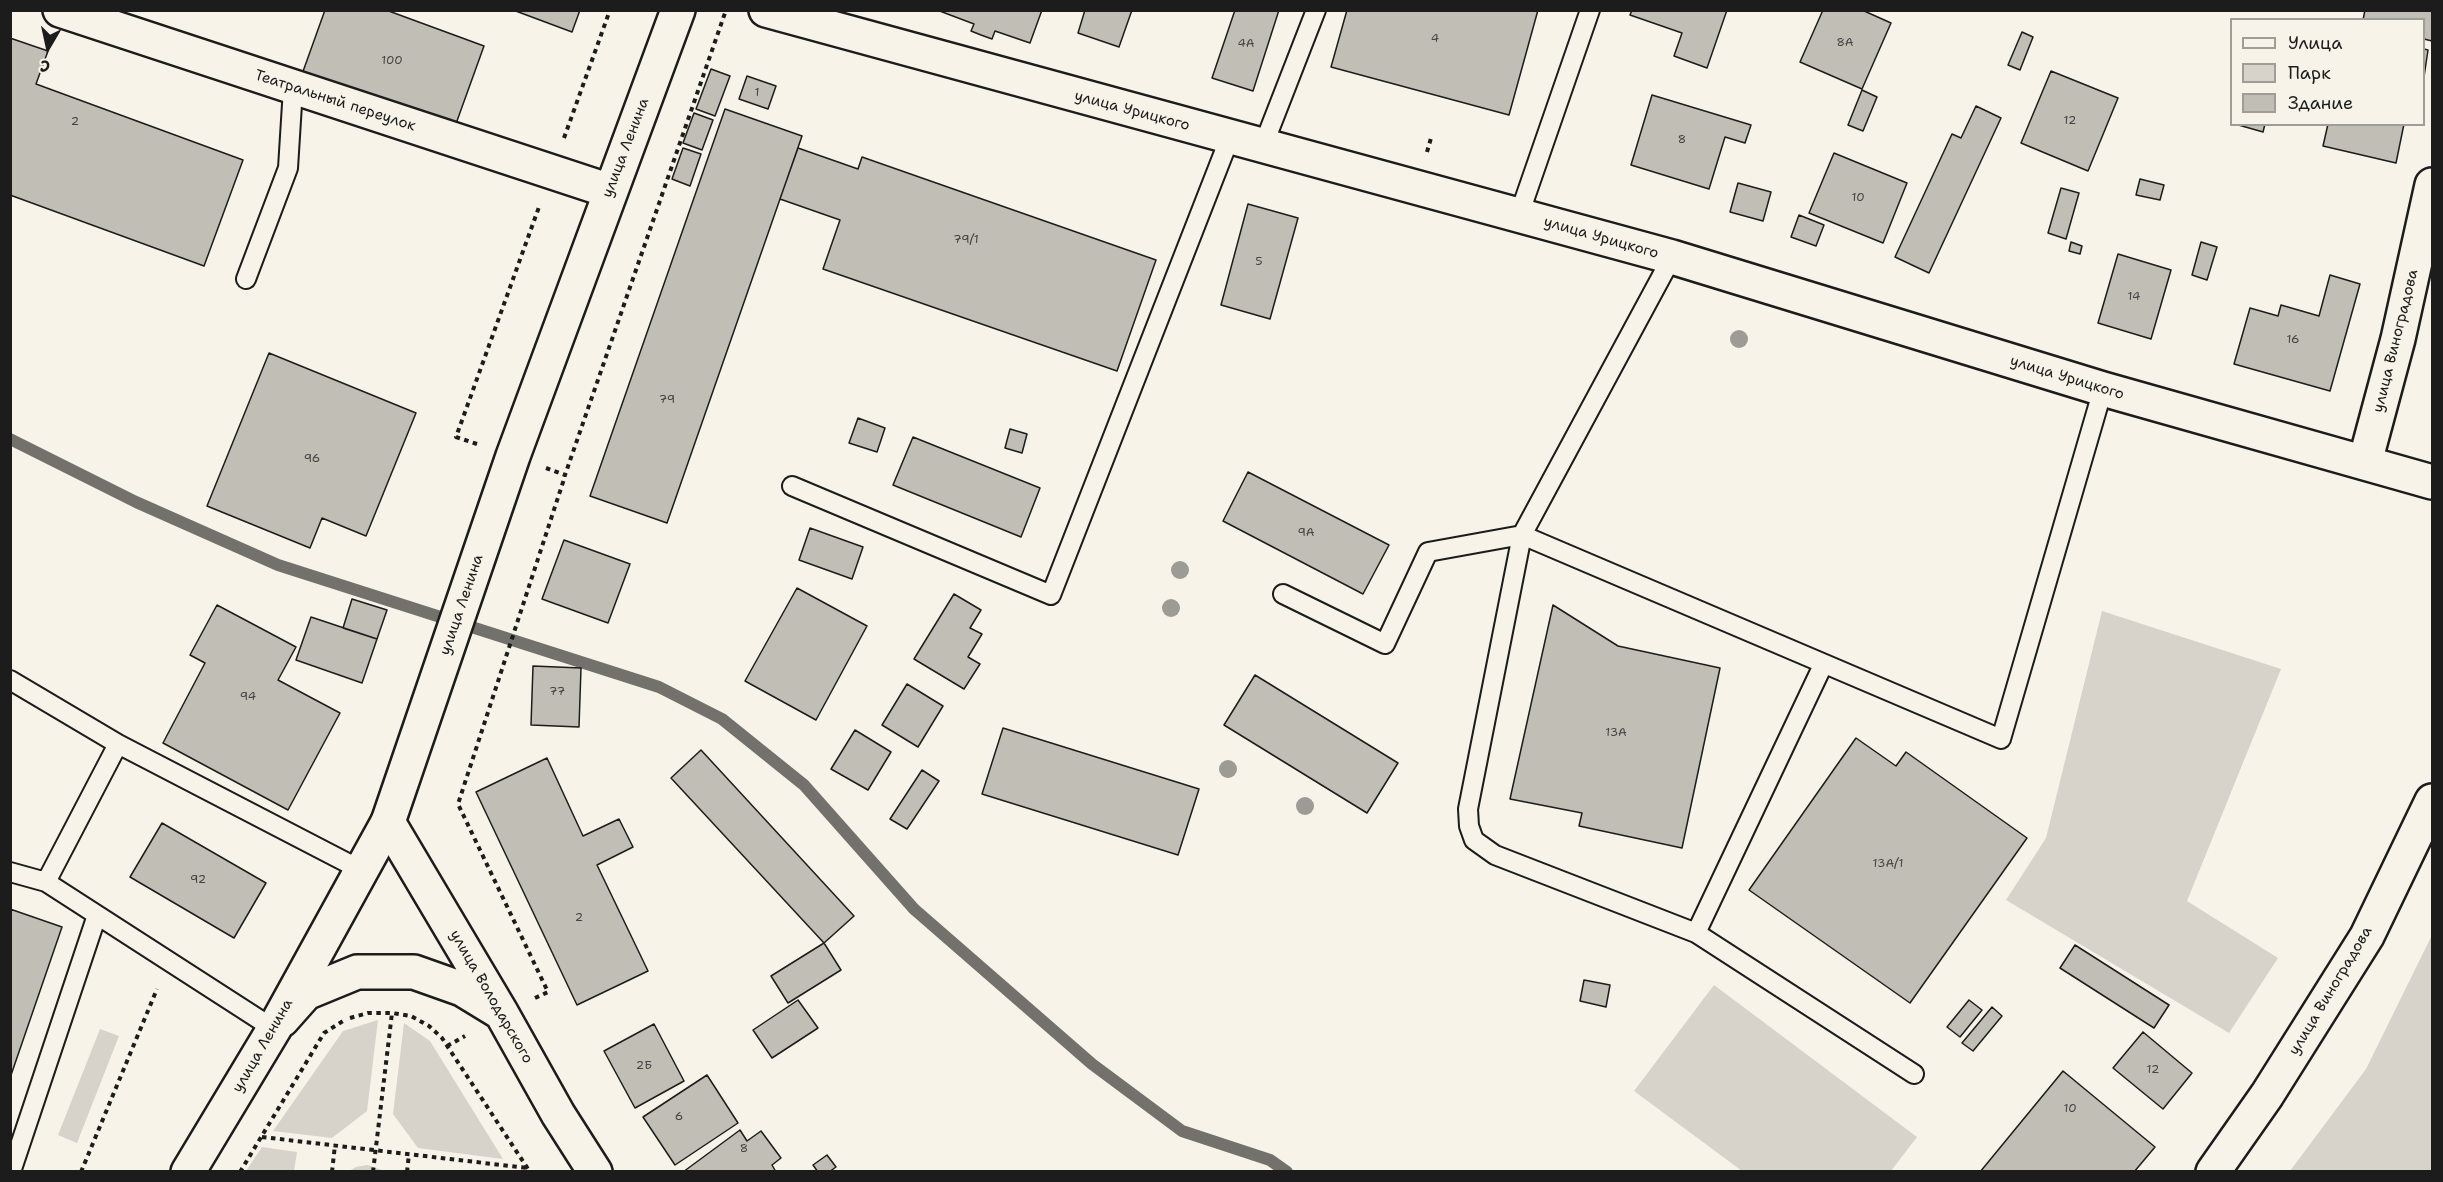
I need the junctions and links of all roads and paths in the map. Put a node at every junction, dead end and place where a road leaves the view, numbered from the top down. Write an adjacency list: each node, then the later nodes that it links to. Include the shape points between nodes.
1 (60, 10): 7 (street, Театральный переулок)
2 (610, 10): 10 (path)
3 (678, 10): 12 (street, улица Ленина)
4 (766, 10): 8 (street, улица Урицкого)
5 (1316, 10): 9 (lane)
6 (1590, 10): 13 (lane)
7 (293, 88): 10 (street, Театральный переулок); 15 (lane, via 288,168)
8 (1230, 137): 9 (street, улица Урицкого); 20 (lane, via 1051,595)
9 (1263, 146): 13 (street, улица Урицкого)
10 (552, 172): 12 (street, Театральный переулок)
11 (2433, 185): 17 (street, улица Виноградова)
12 (610, 191): 27 (street, улица Ленина, via 513,456)
13 (1519, 215): 14 (street, улица Урицкого)
14 (1671, 257): 16 (street, улица Урицкого); 21 (lane)
15 (246, 279)
16 (2103, 389): 17 (street, улица Урицкого); 23 (lane, via 2001,739)
17 (2365, 462): 19 (street, улица Урицкого)
18 (565, 475): 34 (path, via 458,804)
19 (2433, 482)
20 (792, 486)
21 (1522, 535): 22 (lane, via 1428,552 1385,644); 23 (lane); 32 (lane, via 1468,809 1474,840 1495,855)
22 (1283, 594)
23 (1823, 665): 32 (lane)
24 (10, 680): 25 (lane)
25 (118, 744): 28 (lane); 30 (lane)
26 (2433, 801): 52 (street, улица Виноградова, via 2367,936 2267,1095)
27 (388, 822): 28 (street, улица Ленина); 36 (street, улица Володарского)
28 (361, 870): 37 (street, улица Ленина)
29 (10, 872): 30 (lane)
30 (46, 882): 31 (lane)
31 (97, 915): 33 (lane); 44 (lane)
32 (1696, 933): 38 (lane)
33 (168, 961): 37 (lane); 45 (path)
34 (548, 992)
35 (392, 1013): 39 (path, via 360,1015 324,1033); 41 (path); 43 (path, via 411,1016 442,1038)
36 (502, 1014): 37 (street, via 462,988 414,972 357,972 306,993); 51 (street, улица Володарского)
37 (274, 1029): 46 (street, улица Ленина)
38 (1914, 1074)
39 (262, 1137): 40 (path); 47 (path)
40 (335, 1145): 41 (path); 48 (path)
41 (376, 1149): 42 (path); 49 (path)
42 (409, 1154): 43 (path); 50 (path)
43 (529, 1170)
44 (11, 1172)
45 (81, 1172)
46 (188, 1172)
47 (240, 1172)
48 (332, 1172)
49 (373, 1172)
50 (407, 1172)
51 (595, 1172)
52 (2213, 1172)

